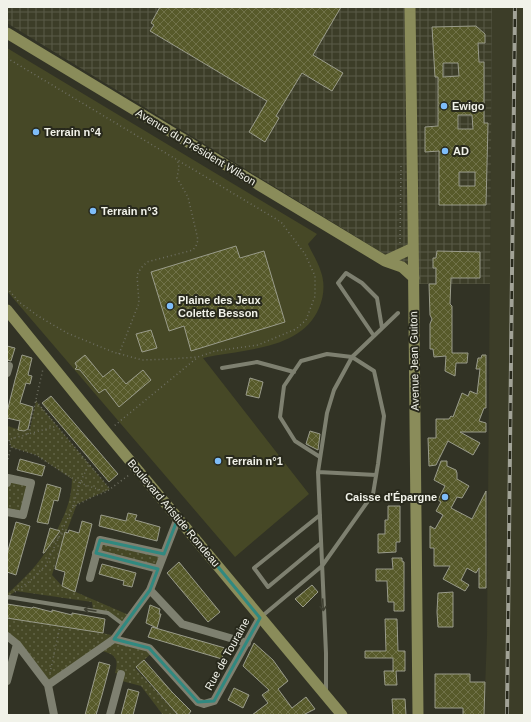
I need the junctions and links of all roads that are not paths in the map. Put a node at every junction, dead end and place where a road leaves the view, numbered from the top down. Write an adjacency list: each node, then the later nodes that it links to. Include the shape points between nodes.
1 (410, 7): 3 (street, Avenue Jean Guiton)
2 (7, 33): 4 (street, Avenue du Président Wilson)
3 (413, 248): 4 (street); 5 (street, Avenue Jean Guiton)
4 (385, 261): 5 (street, Avenue du Président Wilson, via 402,267)
5 (414, 278): 43 (street, Avenue Jean Guiton)
6 (7, 310): 21 (street, Boulevard Aristide Rondeau)
7 (398, 313): 8 (lane)
8 (382, 328): 9 (lane); 9 (lane, via 377,298 362,283 346,273 338,283)
9 (374, 336): 10 (lane)
10 (352, 357): 13 (lane, via 327,354 302,361); 15 (lane, via 334,390 327,413); 17 (lane, via 374,371 384,416)
11 (7, 366): 14 (street)
12 (222, 368): 13 (lane, via 257,362)
13 (294, 372): 15 (lane, via 284,386 280,417 295,441)
14 (7, 373)
15 (320, 457): 16 (lane)
16 (318, 472): 17 (lane); 20 (lane)
17 (376, 475): 25 (lane, via 372,494)
18 (7, 483): 19 (street, via 8,478 31,483 23,515)
19 (7, 512)
20 (320, 516): 22 (lane); 22 (lane, via 254,568 268,587)
21 (178, 518): 24 (street); 30 (street, Boulevard Aristide Rondeau)
22 (321, 543): 25 (lane)
23 (96, 553): 24 (street, via 100,540); 26 (street); 27 (street)
24 (164, 554): 26 (street)
25 (322, 566): 30 (lane); 39 (lane, one-way to 39)
26 (158, 569): 28 (street)
27 (90, 578)
28 (150, 590): 31 (street); 35 (street, via 182,624)
29 (8, 598): 31 (lane, one-way to 29, via 108,613)
30 (260, 618): 35 (street, Rue de Touraine); 39 (street, Boulevard Aristide Rondeau)
31 (124, 625): 33 (street)
32 (7, 636): 34 (street)
33 (114, 639): 35 (street, Rue de Touraine, via 149,648 198,702 204,704 214,701); 38 (street)
34 (17, 644): 37 (street); 38 (street)
35 (247, 644)
36 (121, 674): 41 (street)
37 (7, 680)
38 (48, 685): 40 (street)
39 (326, 696): 42 (street, Boulevard Aristide Rondeau)
40 (54, 715)
41 (110, 715)
42 (342, 715)
43 (418, 715)

